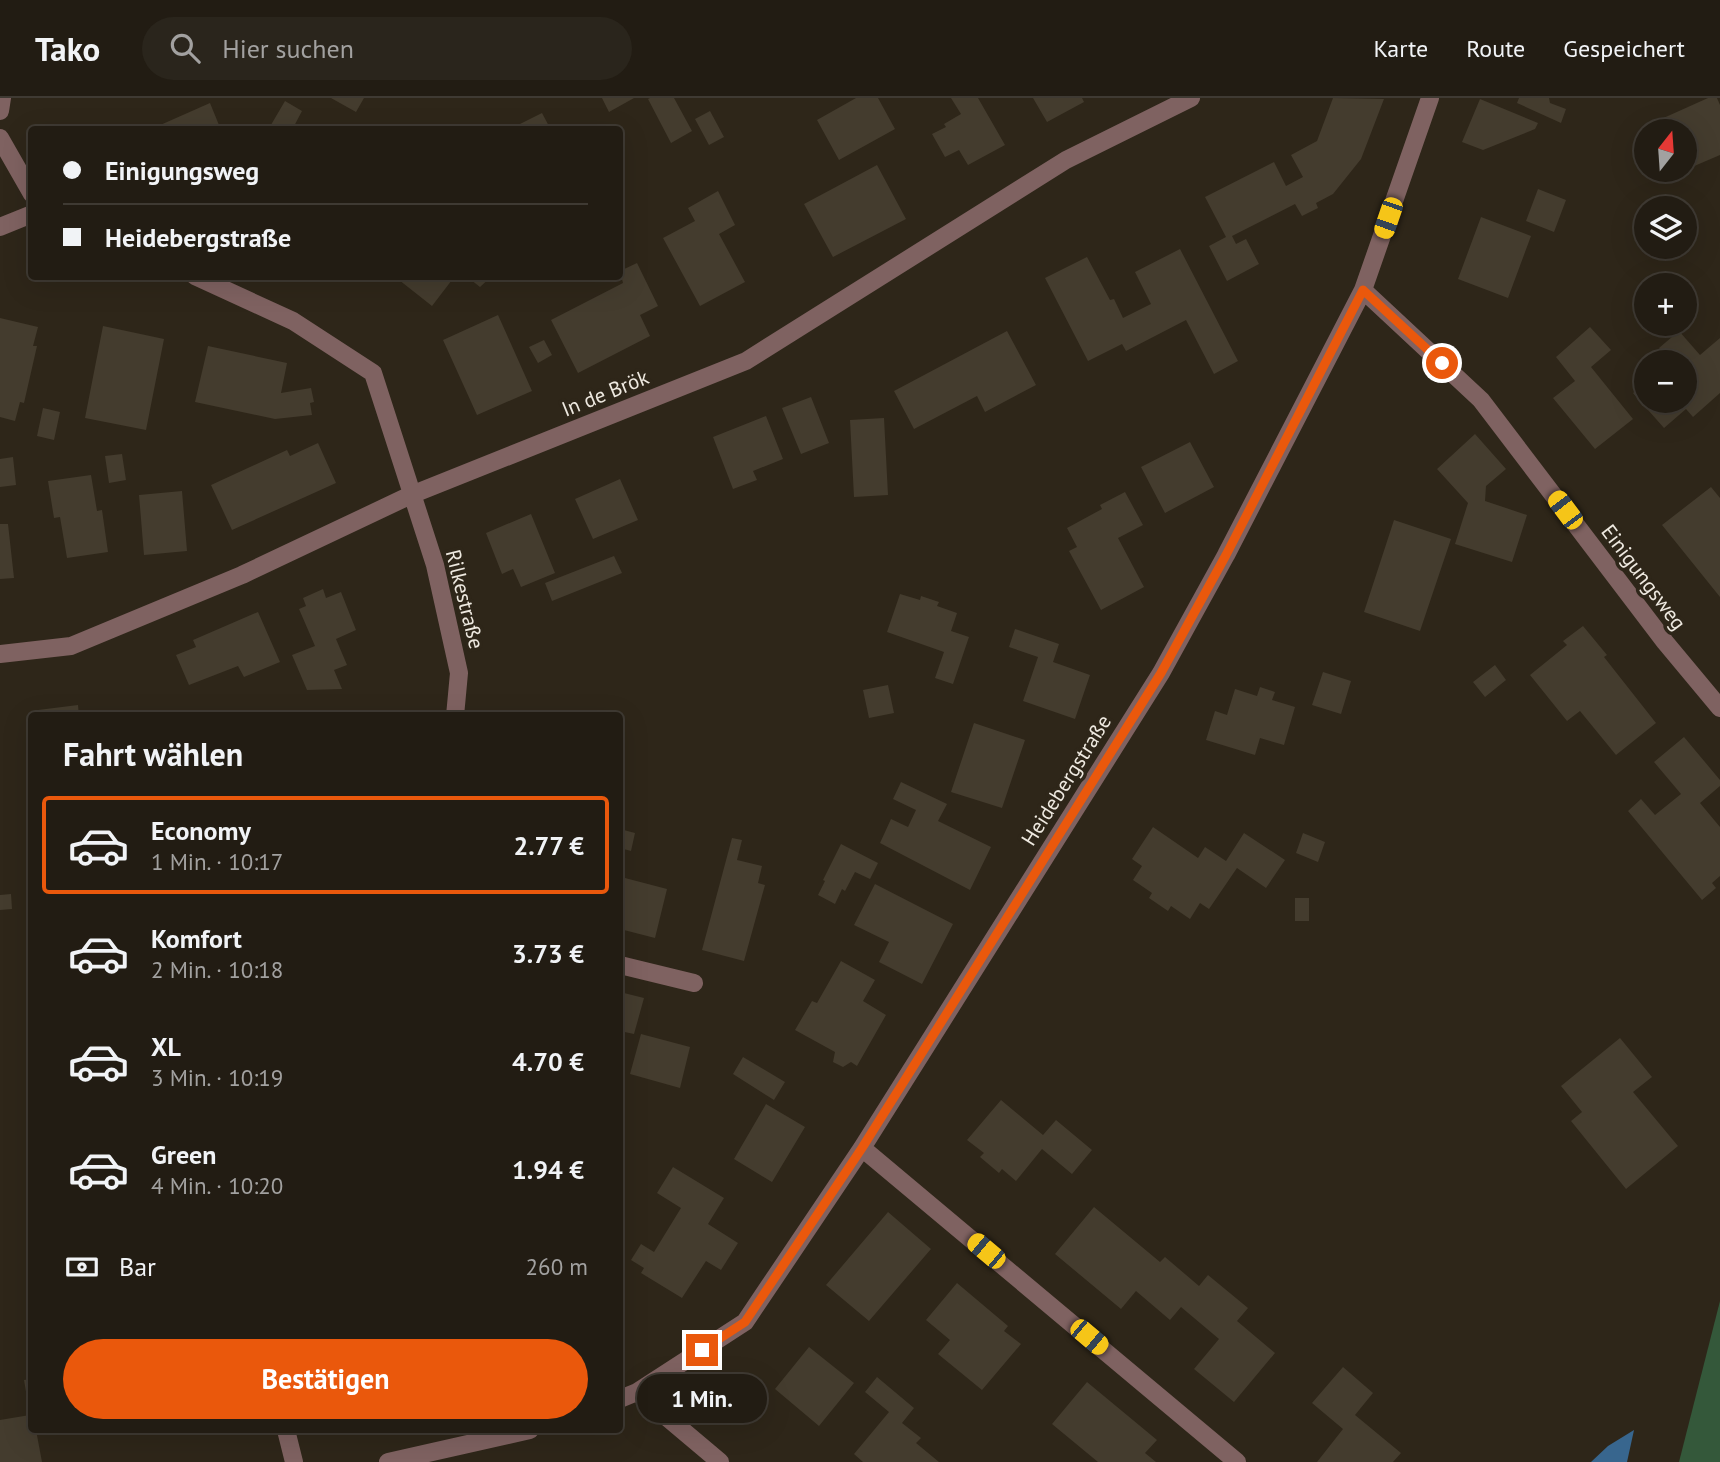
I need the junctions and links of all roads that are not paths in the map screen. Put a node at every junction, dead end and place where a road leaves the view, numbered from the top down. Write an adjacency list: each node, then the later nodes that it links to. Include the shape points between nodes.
1 (2, 98): 4 (street)
2 (1191, 98): 11 (street, In de Brök, via 1066,159 746,361)
3 (1430, 98): 10 (street, Heidebergstraße)
4 (0, 111)
5 (0, 138): 6 (street)
6 (28, 187)
7 (28, 216): 8 (street)
8 (0, 227)
9 (204, 280): 11 (street, Rilkestraße, via 293,321 373,373)
10 (1363, 290): 13 (street, Einigungsweg, via 1481,400); 17 (street, Heidebergstraße, via 1161,673)
11 (411, 495): 12 (street, In de Brök, via 242,575 71,646); 14 (street, Rilkestraße, via 435,565 459,673)
12 (0, 654)
13 (1720, 708)
14 (455, 712)
15 (623, 966): 16 (street)
16 (694, 983)
17 (862, 1148): 18 (street, Heidebergstraße, via 745,1322); 25 (street)
18 (637, 1392): 19 (street, Heidebergstraße); 24 (street)
19 (623, 1398)
20 (287, 1433): 22 (street)
21 (517, 1433): 23 (street)
22 (294, 1462)
23 (388, 1462)
24 (720, 1462)
25 (1237, 1462)

